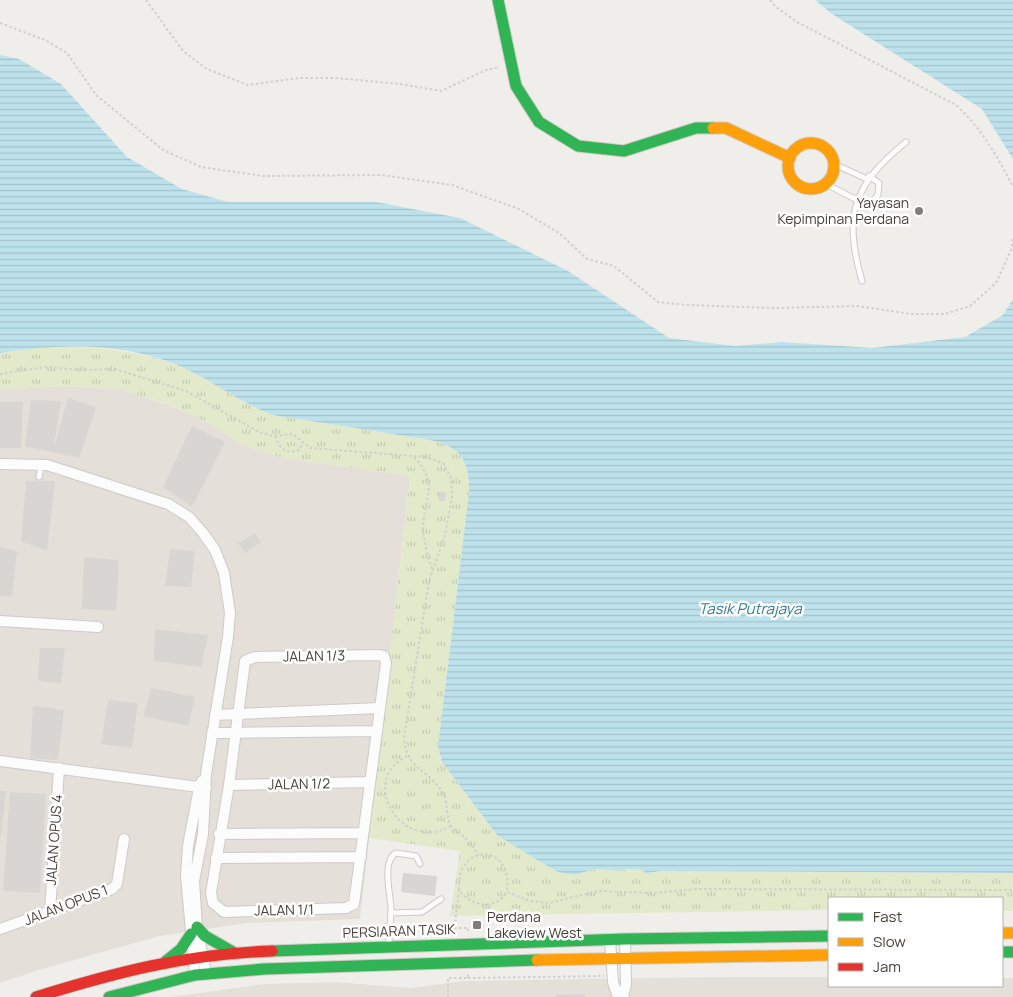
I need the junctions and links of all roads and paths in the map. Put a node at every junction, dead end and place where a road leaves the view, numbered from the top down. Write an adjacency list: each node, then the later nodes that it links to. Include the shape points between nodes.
1 (146, 0): 5 (path, via 183,51 207,69 248,85 299,78 336,78 441,91 486,70)
2 (498, 0): 5 (main road)
3 (770, 0): 11 (path, via 797,22 956,105 972,119)
4 (0, 22): 13 (path, via 45,40 67,53 96,95 163,150 201,167 263,176 381,175 452,185 519,209 558,233 587,259 614,266 658,302 687,306 775,308 858,306 911,314 945,314 970,306 996,283)
5 (512, 64): 7 (main road, via 516,86 539,122 578,146 624,151 696,128 726,128)
6 (906, 142): 9 (lane, via 883,160)
7 (790, 158): 8 (main road, via 799,146 814,144 827,150); 10 (main road, via 789,173 798,185 812,189)
8 (834, 164): 9 (lane); 10 (main road)
9 (868, 178): 12 (lane); 12 (lane, via 879,183 878,195 867,207)
10 (826, 184): 12 (lane)
11 (1013, 187)
12 (856, 203): 14 (lane, via 854,254)
13 (1013, 238)
14 (862, 282)
15 (0, 374): 16 (path, via 45,366 115,369 186,392 250,428)
16 (274, 436): 17 (path, via 293,434); 17 (path, via 286,451 299,450)
17 (303, 444): 18 (path, via 317,449)
18 (413, 456): 22 (path, via 428,476 430,488 423,530); 22 (path, via 443,463 452,478 445,535)
19 (0, 464): 20 (street)
20 (42, 464): 21 (lane); 27 (street, via 168,504 189,517 215,550 224,572 230,613)
21 (39, 477)
22 (432, 568): 31 (path, via 404,738)
23 (0, 621): 24 (street)
24 (98, 627)
25 (380, 708): 26 (street); 26 (street, JALAN 1/3, via 386,663 384,656 255,657 247,659 243,666); 28 (street)
26 (238, 714): 27 (street); 30 (street)
27 (215, 715): 29 (street)
28 (377, 730): 30 (street); 34 (street)
29 (212, 733): 30 (street); 36 (street)
30 (235, 733): 35 (street)
31 (407, 756): 37 (path, via 442,793); 37 (path, via 399,760 388,774 385,792 392,810 402,823 417,832 439,833)
32 (0, 761): 33 (street)
33 (59, 768): 36 (street); 49 (street, JALAN OPUS 4)
34 (370, 782): 35 (street, JALAN 1/2); 38 (street)
35 (229, 785): 39 (street)
36 (202, 788): 52 (street, via 199,815 188,846)
37 (451, 826): 41 (path)
38 (362, 833): 39 (street); 42 (street)
39 (219, 834): 43 (street)
40 (124, 839): 49 (street, JALAN OPUS 1, via 117,884 112,890)
41 (479, 855): 45 (path, via 462,868); 47 (path, via 493,856 500,861 508,879)
42 (361, 857): 43 (street); 43 (street, JALAN 1/1, via 351,907 224,912 211,898)
43 (216, 858)
44 (420, 864): 50 (lane, via 416,856 392,855 387,882)
45 (459, 890): 47 (path, via 469,900 485,905 498,902); 56 (path)
46 (1013, 890): 47 (path, via 599,891 549,903 530,901)
47 (507, 892)
48 (441, 899): 50 (lane, via 422,912)
49 (50, 912): 51 (street, JALAN OPUS 1)
50 (391, 913): 57 (lane)
51 (0, 929)
52 (194, 930): 58 (main road); 60 (street); 63 (main road, via 181,949)
53 (828, 936): 54 (main road, PERSIARAN TASIK)
54 (625, 939): 55 (main road, PERSIARAN TASIK); 62 (street)
55 (610, 940): 56 (main road, PERSIARAN TASIK); 61 (street)
56 (454, 945): 57 (main road, PERSIARAN TASIK)
57 (388, 946): 58 (main road, PERSIARAN TASIK)
58 (233, 952): 60 (main road, PERSIARAN TASIK)
59 (828, 955): 62 (main road)
60 (198, 956): 63 (main road, PERSIARAN TASIK); 65 (street)
61 (610, 959): 62 (main road); 64 (main road); 66 (street)
62 (625, 959): 72 (street)
63 (166, 961): 68 (main road, PERSIARAN TASIK)
64 (468, 962): 65 (main road); 67 (path)
65 (200, 974): 69 (main road)
66 (612, 976): 67 (path); 71 (street)
67 (468, 978): 70 (path, via 448,978)
68 (36, 997)
69 (109, 997)
70 (448, 997)
71 (618, 997)
72 (623, 997)

